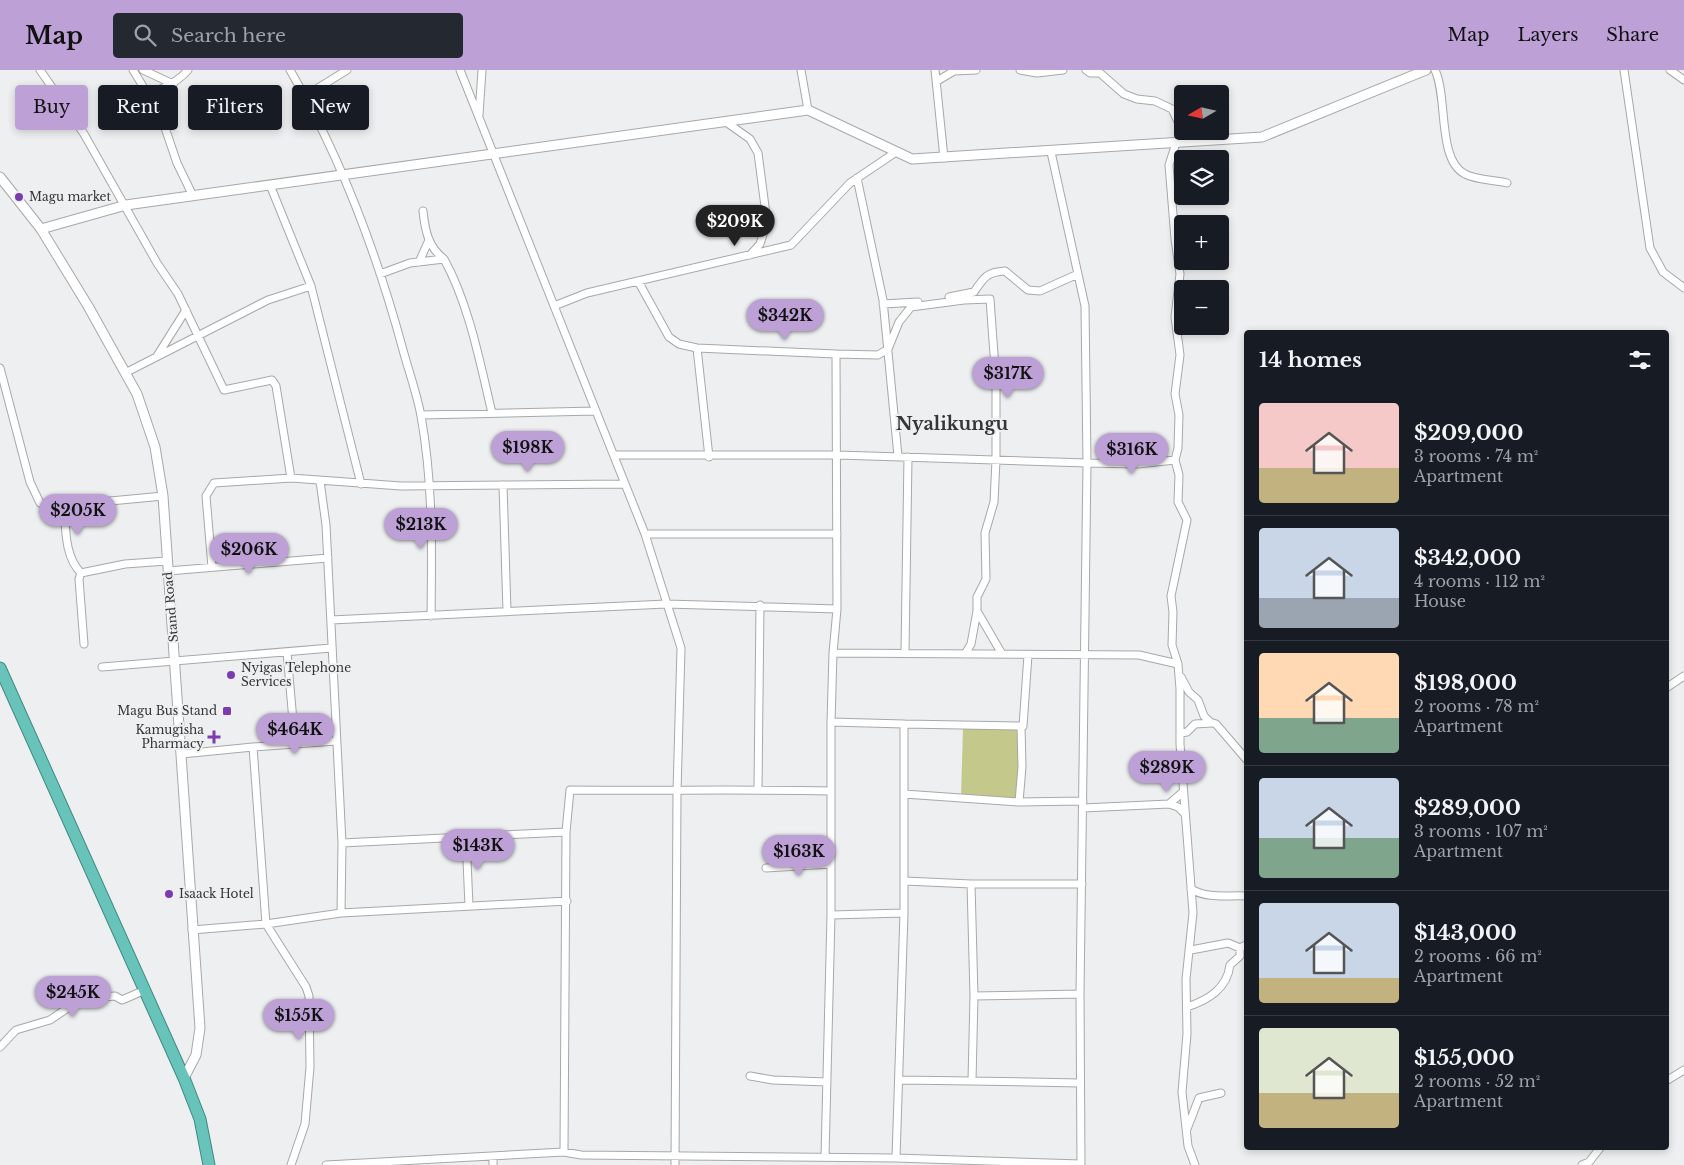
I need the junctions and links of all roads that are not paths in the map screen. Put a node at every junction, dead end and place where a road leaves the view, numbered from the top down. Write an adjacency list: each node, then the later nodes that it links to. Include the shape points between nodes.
1 (40, 70): 45 (street, via 84,134)
2 (132, 70): 22 (street)
3 (143, 70): 21 (street)
4 (188, 70): 21 (street)
5 (290, 70): 25 (street)
6 (347, 70): 26 (street)
7 (460, 70): 29 (street)
8 (482, 70): 29 (street)
9 (801, 70): 27 (street)
10 (935, 70): 20 (street)
11 (976, 70): 20 (street, via 954,71)
12 (1020, 70): 13 (street, via 1037,73)
13 (1063, 70)
14 (1086, 70): 28 (street, via 1100,74 1124,94 1136,99 1155,100)
15 (1435, 70): 42 (street, via 1441,83 1446,145 1452,162 1465,174)
16 (1624, 70): 56 (street, via 1650,248 1663,272)
17 (1670, 70): 19 (street)
18 (1421, 71): 33 (street, via 1262,137)
19 (1684, 80)
20 (937, 81): 38 (street)
21 (172, 82): 23 (street); 24 (street)
22 (142, 85)
23 (166, 85)
24 (171, 85)
25 (299, 85)
26 (323, 85)
27 (808, 110): 30 (street); 35 (street)
28 (1174, 113)
29 (479, 117): 37 (street)
30 (726, 122): 37 (street); 49 (street, via 750,140 758,153 766,222 760,244)
31 (166, 130): 44 (street)
32 (322, 130): 39 (street)
33 (1188, 142): 34 (street)
34 (1176, 143): 36 (street); 76 (street, via 1169,165 1180,274 1175,317 1180,356 1174,394 1179,415)
35 (896, 152): 38 (street, via 912,160); 41 (street)
36 (1051, 152): 38 (street); 53 (street)
37 (494, 155): 39 (street); 58 (street)
38 (944, 158)
39 (342, 174): 43 (street); 52 (street)
40 (0, 176): 47 (street, Stand Road)
41 (857, 178): 49 (street, via 791,245); 57 (street)
42 (1507, 183)
43 (270, 185): 44 (street); 55 (street)
44 (193, 196): 45 (street)
45 (126, 205): 47 (street); 59 (street)
46 (424, 210): 48 (street, via 424,228)
47 (41, 229): 66 (street, Stand Road)
48 (429, 240): 50 (street, via 435,252); 51 (street)
49 (750, 255): 54 (street)
50 (444, 259): 51 (street); 68 (street, via 453,275 478,354)
51 (419, 262): 52 (street)
52 (380, 274): 69 (street)
53 (1078, 274): 57 (street, via 1040,291 1028,290 1005,271 991,272 974,292 916,303); 77 (street, via 1085,306)
54 (638, 281): 58 (street, via 587,292); 61 (street, via 669,337 679,344)
55 (311, 286): 60 (street, via 268,300); 80 (street)
56 (1684, 288)
57 (883, 304): 62 (street)
58 (554, 306): 67 (street)
59 (186, 310): 60 (street); 64 (street)
60 (198, 335): 64 (street); 78 (street, via 224,390 272,380 276,386)
61 (697, 348): 63 (street); 74 (street)
62 (888, 350): 63 (street, via 878,355); 72 (street); 75 (street, via 899,322 911,307 990,299 997,395)
63 (836, 354): 71 (street)
64 (157, 356): 66 (street)
65 (0, 368): 85 (street, via 36,496 40,503)
66 (125, 373): 84 (street, Stand Road, via 155,448)
67 (596, 411): 68 (street); 70 (street)
68 (492, 413): 69 (street)
69 (421, 415): 83 (street)
70 (614, 455): 74 (street); 82 (street)
71 (838, 455): 72 (street); 74 (street); 87 (street)
72 (898, 456): 73 (street)
73 (908, 456): 75 (street); 103 (street)
74 (709, 457)
75 (996, 460): 77 (street); 96 (street, via 994,502 985,533 986,579 977,597)
76 (1175, 460): 77 (street, via 1138,464); 110 (street, via 1179,475 1178,502 1187,520 1171,596 1172,645)
77 (1087, 463): 108 (street)
78 (292, 478): 79 (street); 90 (street, via 214,483 206,496)
79 (320, 480): 80 (street); 88 (street)
80 (361, 484): 83 (street)
81 (503, 484): 82 (street); 83 (street); 97 (street)
82 (625, 484): 86 (street)
83 (430, 485): 98 (street, via 433,540)
84 (163, 496): 85 (street); 89 (street, Stand Road)
85 (64, 505): 92 (street, via 68,546 74,565)
86 (645, 534): 87 (street); 93 (street)
87 (837, 534): 95 (street)
88 (328, 558): 90 (street); 99 (street)
89 (167, 561): 91 (street, Stand Road); 92 (street, via 125,564)
90 (212, 567): 91 (street)
91 (168, 572): 109 (street, Stand Road)
92 (81, 573): 100 (street)
93 (666, 604): 94 (street); 97 (street); 128 (street, via 681,648)
94 (760, 605): 95 (street); 126 (street)
95 (837, 609): 104 (street)
96 (978, 610): 105 (street); 106 (street)
97 (507, 611): 98 (street)
98 (431, 616): 99 (street)
99 (330, 620): 101 (street)
100 (84, 644)
101 (332, 648): 102 (street); 121 (street)
102 (287, 652): 109 (street); 122 (street)
103 (905, 652): 104 (street); 105 (street)
104 (833, 653): 116 (street)
105 (966, 654): 106 (street)
106 (1002, 654): 107 (street)
107 (1028, 655): 108 (street); 119 (street)
108 (1086, 655): 110 (street, via 1139,656); 132 (street)
109 (175, 662): 111 (street); 124 (street, Stand Road)
110 (1178, 664): 113 (street)
111 (102, 667)
112 (0, 668): 154 (highway)
113 (1179, 673): 117 (street, via 1189,692 1198,700 1204,716); 120 (street)
114 (1684, 676): 115 (street)
115 (1669, 686)
116 (831, 722): 118 (street); 127 (street)
117 (1212, 723): 120 (street, via 1195,724 1187,732); 125 (street)
118 (904, 724): 119 (street); 130 (street)
119 (1021, 726): 131 (street)
120 (1180, 733): 129 (street)
121 (336, 741): 122 (street); 137 (street)
122 (296, 744): 123 (street)
123 (253, 748): 124 (street); 150 (street)
124 (182, 754): 151 (street, Stand Road)
125 (1244, 757)
126 (758, 789): 127 (street); 128 (street)
127 (831, 791): 138 (street)
128 (677, 792): 135 (street, via 570,790); 172 (street)
129 (1183, 792): 133 (street); 134 (street)
130 (904, 794): 131 (street); 140 (street)
131 (1019, 802): 132 (street)
132 (1083, 804): 133 (street); 142 (street)
133 (1168, 804): 134 (street, via 1178,806)
134 (1185, 814): 143 (street)
135 (566, 832): 136 (street); 145 (street)
136 (466, 837): 137 (street); 146 (street)
137 (342, 843): 147 (street)
138 (831, 864): 139 (street); 149 (street)
139 (766, 868)
140 (905, 881): 141 (street); 148 (street)
141 (971, 884): 142 (street); 156 (street)
142 (1082, 884): 155 (street)
143 (1190, 888): 144 (street, via 1200,894); 153 (street, via 1193,913)
144 (1244, 896)
145 (567, 902): 146 (street); 170 (street)
146 (469, 906): 147 (street)
147 (341, 913): 150 (street)
148 (904, 913): 149 (street); 163 (street)
149 (831, 915): 165 (street)
150 (266, 924): 151 (street); 179 (street, via 309,996 310,1067 305,1124)
151 (192, 930): 161 (street, Stand Road, via 200,1028 196,1055)
152 (1243, 947): 153 (street, via 1228,943); 157 (street, via 1240,956 1230,965 1229,977 1222,988 1205,1001)
153 (1191, 950): 157 (street, via 1186,979)
154 (145, 990): 158 (street, via 122,1000 115,996 81,999 50,1020 16,1030); 161 (highway)
155 (1080, 994): 156 (street); 166 (street)
156 (974, 996): 164 (street)
157 (1187, 1007): 168 (street, via 1182,1092)
158 (0, 1046)
159 (1684, 1070): 162 (street)
160 (750, 1076): 165 (street)
161 (184, 1078): 178 (highway, via 200,1120)
162 (1669, 1079)
163 (900, 1080): 164 (street); 174 (street)
164 (972, 1081): 166 (street)
165 (827, 1082): 173 (street)
166 (1080, 1083): 177 (street)
167 (1220, 1093): 168 (street, via 1199,1098)
168 (1186, 1132): 183 (street)
169 (1598, 1150): 184 (street, via 1589,1162)
170 (564, 1152): 171 (street); 175 (street)
171 (581, 1155): 172 (street); 181 (street)
172 (675, 1155): 173 (street); 182 (street)
173 (825, 1157): 176 (street)
174 (896, 1158): 176 (street); 177 (street)
175 (493, 1161): 180 (street)
176 (876, 1162)
177 (1081, 1164)
178 (209, 1165)
179 (291, 1165)
180 (326, 1165)
181 (581, 1165)
182 (675, 1165)
183 (1195, 1165)
184 (1582, 1165)

